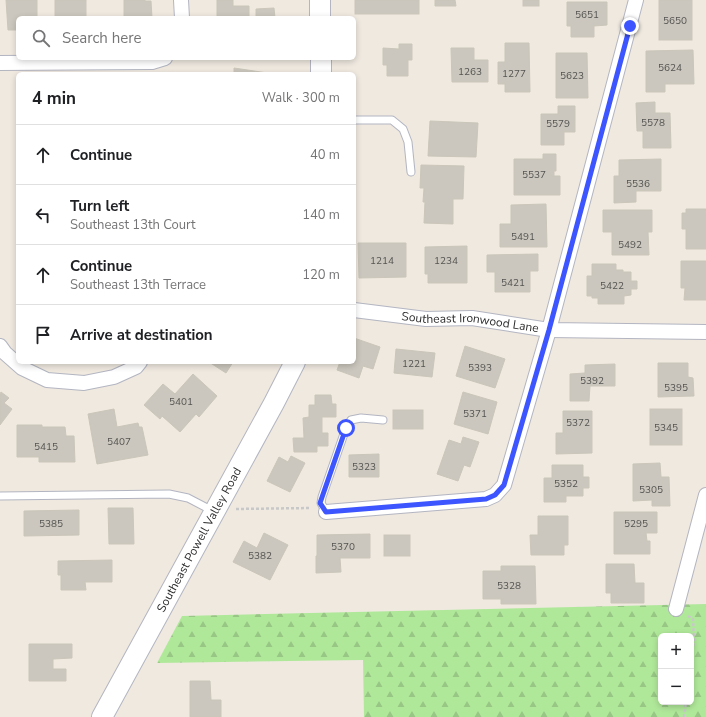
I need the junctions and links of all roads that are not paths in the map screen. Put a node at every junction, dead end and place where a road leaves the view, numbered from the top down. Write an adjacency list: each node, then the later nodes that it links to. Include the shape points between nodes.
1 (181, 0): 4 (street)
2 (320, 0): 5 (main road)
3 (636, 0): 13 (street)
4 (182, 16)
5 (320, 16)
6 (158, 60): 8 (street)
7 (320, 60): 9 (main road)
8 (0, 63)
9 (321, 72)
10 (356, 120): 11 (lane, via 392,120 403,129 408,142)
11 (411, 172)
12 (356, 310): 13 (street, Southeast Ironwood Lane, via 426,319 472,318)
13 (549, 330): 14 (street, Southeast Ironwood Lane); 25 (street, via 504,485 495,495 486,499)
14 (706, 332)
15 (0, 346): 16 (street)
16 (16, 363)
17 (17, 364): 18 (street, via 46,380 84,383 114,377)
18 (138, 364)
19 (294, 364): 24 (main road, Southeast Powell Valley Road)
20 (383, 420): 25 (lane, via 351,420 346,428 320,503)
21 (706, 495): 23 (street)
22 (0, 496): 24 (lane, via 169,494 188,498)
23 (704, 509): 26 (street)
24 (215, 510): 27 (main road, Southeast Powell Valley Road)
25 (326, 512)
26 (676, 609)
27 (102, 717)

